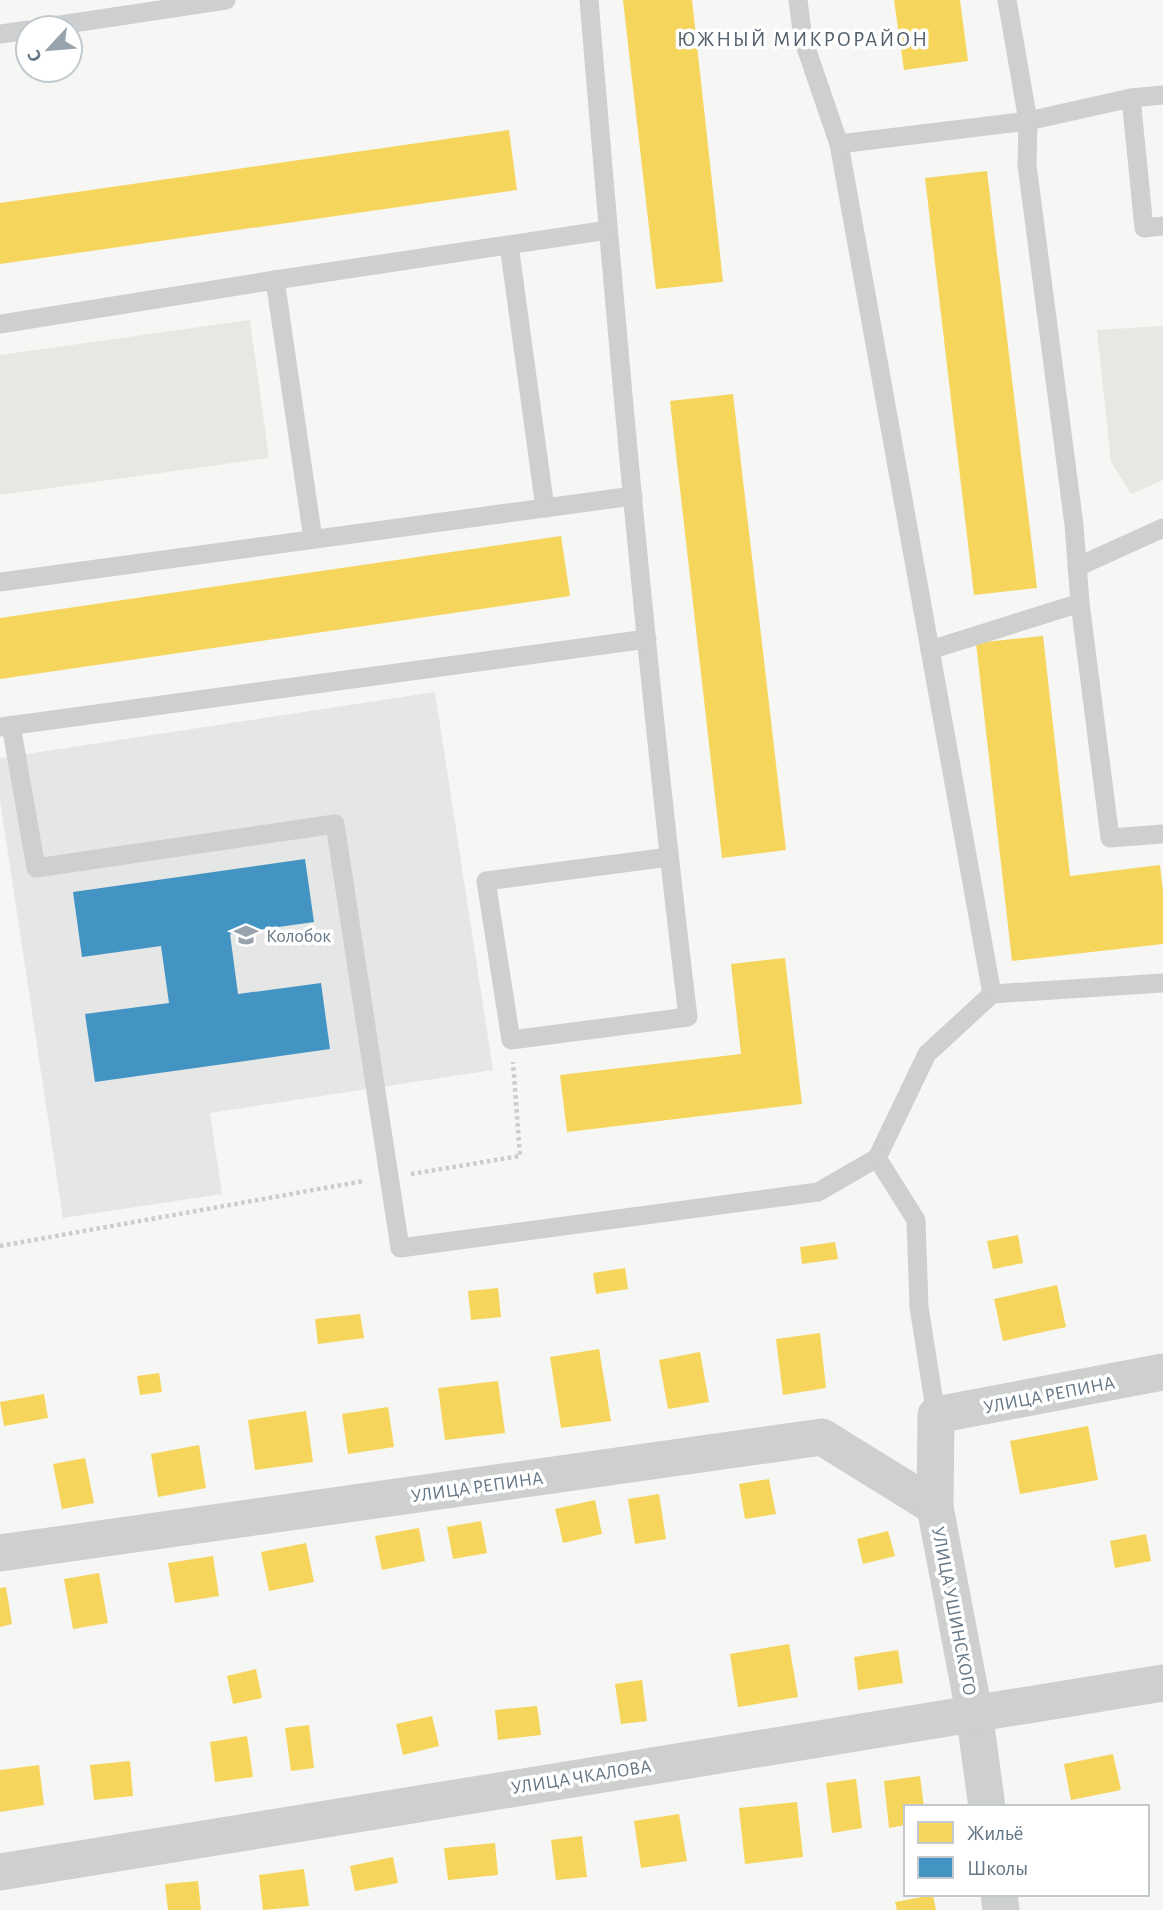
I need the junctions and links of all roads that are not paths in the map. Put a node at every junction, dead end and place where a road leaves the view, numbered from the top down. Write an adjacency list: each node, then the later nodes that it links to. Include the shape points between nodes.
1 (226, 0): 5 (lane)
2 (589, 0): 11 (lane)
3 (798, 0): 9 (lane, via 803,39)
4 (1007, 0): 8 (lane)
5 (84, 21)
6 (1163, 95): 7 (lane)
7 (1132, 98): 8 (lane); 10 (lane, via 1144,228)
8 (1028, 121): 9 (lane); 19 (lane, via 1027,165)
9 (839, 144): 23 (lane)
10 (1163, 226)
11 (608, 230): 12 (lane); 15 (lane)
12 (509, 245): 13 (lane); 16 (lane)
13 (275, 280): 14 (lane); 18 (lane)
14 (0, 324)
15 (633, 496): 16 (lane); 22 (lane)
16 (545, 508): 18 (lane)
17 (1163, 528): 19 (lane)
18 (313, 539): 20 (lane)
19 (1077, 567): 21 (lane)
20 (0, 582)
21 (1080, 603): 23 (lane); 25 (lane, via 1111,838)
22 (647, 639): 24 (lane); 26 (lane)
23 (930, 650): 28 (lane)
24 (5, 726): 29 (lane, via 36,868 335,824 400,1248 818,1192)
25 (1163, 834)
26 (669, 857): 26 (lane, via 688,1017 511,1040 486,881)
27 (1163, 983): 28 (lane)
28 (992, 994): 29 (lane, via 928,1054)
29 (877, 1158): 31 (lane, via 916,1220 919,1307)
30 (1163, 1372): 31 (street, УЛИЦА РЕПИНА)
31 (936, 1415): 32 (street, УЛИЦА УШИНСКОГО)
32 (935, 1507): 33 (street, УЛИЦА РЕПИНА, via 822,1437); 35 (street, УЛИЦА УШИНСКОГО)
33 (0, 1553)
34 (1163, 1683): 35 (street, УЛИЦА ЧКАЛОВА)
35 (974, 1712): 36 (street, УЛИЦА УШИНСКОГО); 37 (street, УЛИЦА ЧКАЛОВА)
36 (987, 1805)
37 (0, 1872)

